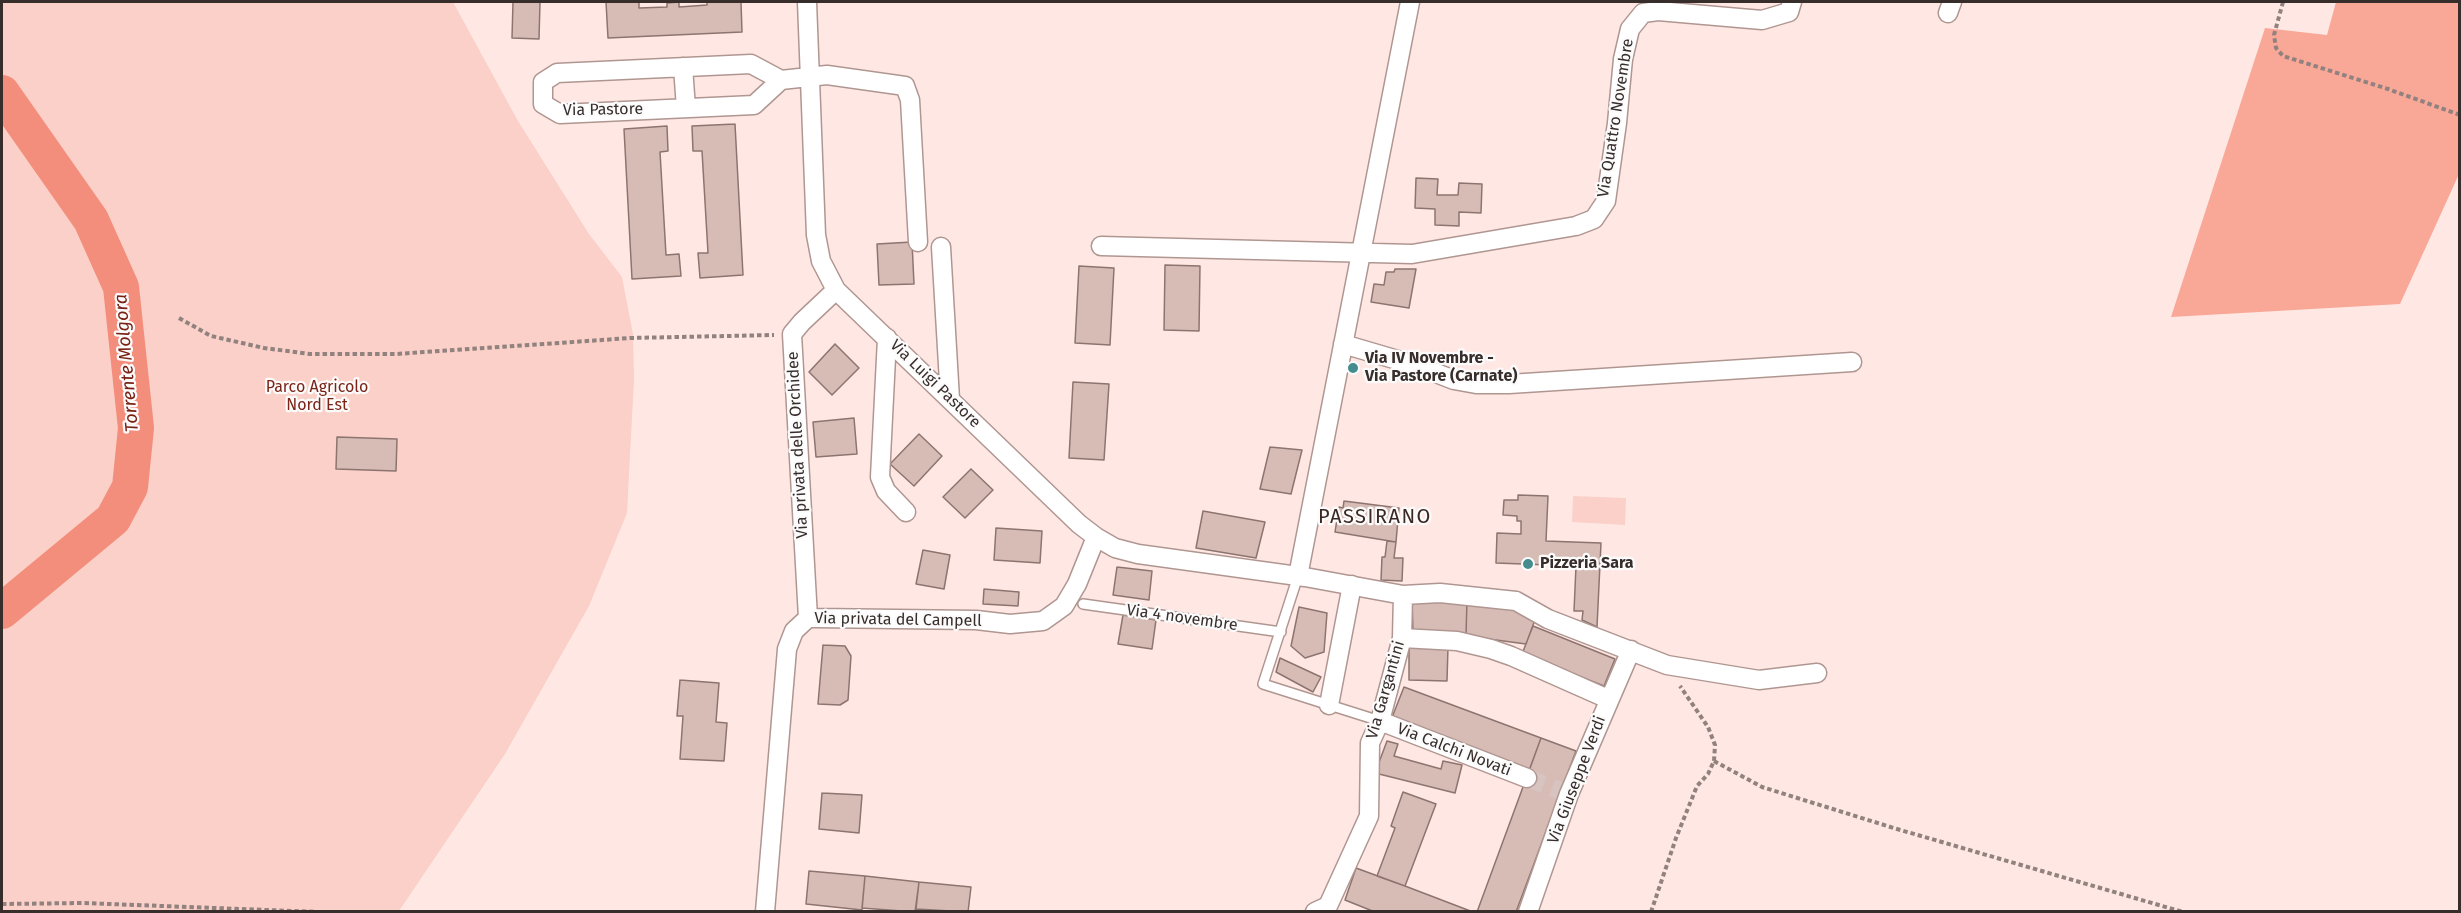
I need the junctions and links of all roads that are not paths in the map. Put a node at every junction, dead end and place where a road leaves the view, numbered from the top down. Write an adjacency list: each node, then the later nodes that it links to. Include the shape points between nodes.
1 (807, 2): 5 (street, Via Luigi Pastore)
2 (1410, 2): 11 (street)
3 (1792, 2): 11 (street, Via Quattro Novembre, via 1789,12 1762,20 1642,13 1630,29 1623,58 1606,201 1594,219 1576,226 1412,254)
4 (683, 67): 6 (street, Via Pastore, via 751,64); 7 (street); 7 (street, Via Pastore, via 557,73 543,82 543,104 560,114)
5 (810, 76): 6 (street); 8 (street, via 905,86 910,100); 12 (street, Via Luigi Pastore, via 816,235 822,261)
6 (781, 80): 7 (street, Via Pastore, via 754,105)
7 (686, 108)
8 (918, 242)
9 (1101, 246): 11 (street, Via Quattro Novembre)
10 (941, 247): 16 (street)
11 (1361, 251): 14 (street)
12 (836, 290): 13 (street, Via Luigi Pastore); 23 (street, Via privata delle Orchidee, via 792,334)
13 (887, 338): 16 (street, Via Luigi Pastore); 17 (street, via 880,477 886,491)
14 (1343, 344): 15 (street, via 1476,384); 19 (street)
15 (1852, 363)
16 (950, 399): 18 (street, Via Luigi Pastore)
17 (906, 512)
18 (1096, 537): 19 (street, Via Luigi Pastore, via 1115,548 1138,554); 23 (street, Via privata del Campell, via 1064,606 1043,621 1010,624)
19 (1298, 576): 20 (street); 24 (lane)
20 (1352, 585): 21 (street); 29 (street)
21 (1403, 595): 25 (street, Via Gargantini); 26 (street, via 1440,593 1516,601 1548,619)
22 (1083, 604): 24 (lane, Via 4 novembre)
23 (808, 618): 33 (street, Via privata del Campell, via 794,631 787,649)
24 (1281, 632): 29 (lane, Via Calchi Novati, via 1263,684)
25 (1402, 638): 28 (street, via 1457,641 1491,649); 30 (street, Via Gargantini)
26 (1631, 650): 27 (street, via 1667,665 1759,680); 28 (street, Via Giuseppe Verdi)
27 (1817, 673)
28 (1608, 699): 34 (street, Via Giuseppe Verdi, via 1565,792)
29 (1329, 705): 30 (lane, Via Calchi Novati)
30 (1380, 721): 31 (street, Via Calchi Novati); 32 (street, Via Gargantini, via 1370,743 1369,816)
31 (1527, 778)
32 (1329, 910)
33 (765, 912)
34 (1528, 912)

